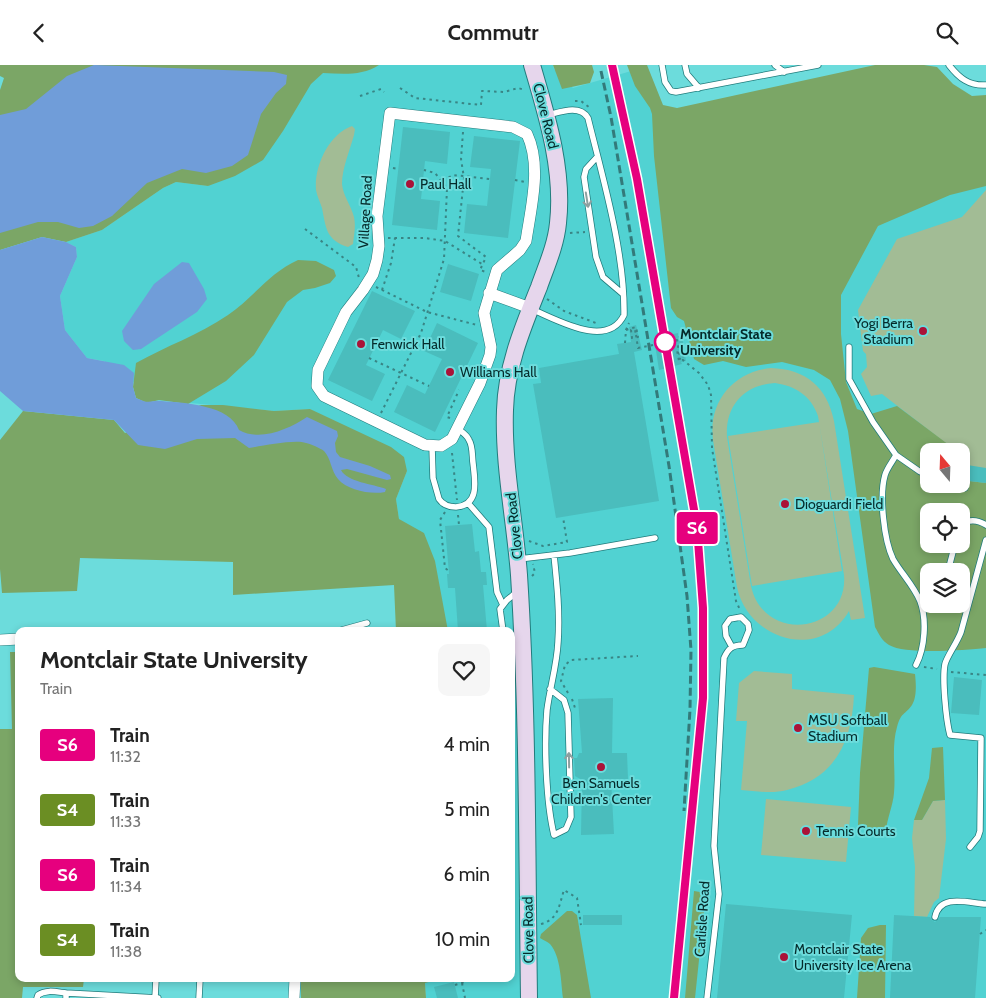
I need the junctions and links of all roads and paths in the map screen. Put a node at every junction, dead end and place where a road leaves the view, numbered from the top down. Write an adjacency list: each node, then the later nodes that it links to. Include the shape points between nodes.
1 (532, 65): 14 (street, Clove Road)
2 (662, 65): 10 (lane, via 671,91)
3 (686, 65): 10 (lane, via 687,74)
4 (775, 65): 7 (lane)
5 (818, 65): 7 (lane)
6 (949, 65): 8 (lane, via 958,76 974,85)
7 (784, 72): 10 (lane)
8 (986, 85)
9 (400, 88): 12 (path, via 415,98 480,105 482,91 504,92 518,88)
10 (698, 88)
11 (384, 92): 13 (path, via 378,89)
12 (526, 92)
13 (360, 96)
14 (546, 115): 16 (lane, via 571,110 586,114); 35 (street, Clove Road, via 557,167 558,224)
15 (463, 129): 20 (path, via 461,159)
16 (597, 157): 34 (lane, via 604,179); 34 (lane, one-way to 34, via 586,169 584,177 596,257 604,277)
17 (391, 168): 18 (path)
18 (399, 169)
19 (424, 169): 22 (path, via 433,171)
20 (464, 175): 21 (path); 22 (path, via 453,175); 29 (path, via 458,236 486,257)
21 (490, 179)
22 (443, 181): 28 (path, via 448,193)
23 (305, 229): 31 (path, via 356,267 359,277)
24 (585, 232): 25 (path)
25 (566, 234)
26 (386, 238): 27 (path)
27 (395, 238): 28 (path); 32 (path, via 392,263)
28 (445, 241): 29 (path); 36 (path, via 444,259)
29 (482, 264): 30 (path, via 480,270 488,272 486,277)
30 (494, 279): 31 (street, Village Road, via 500,265 520,250 526,241 535,170 527,134 513,127 390,113 377,216 379,246); 33 (street, Village Road)
31 (367, 283): 32 (path); 47 (street, Village Road, via 346,312 316,379 319,392 324,396)
32 (382, 290): 36 (path)
33 (489, 293): 35 (street); 38 (street, Village Road, via 484,313)
34 (623, 294): 35 (lane, via 621,323 602,333 580,328)
35 (539, 304): 37 (path); 64 (street, Clove Road, via 508,378 504,411)
36 (427, 312): 38 (path); 42 (path)
37 (599, 324)
38 (486, 327): 48 (street, Village Road, via 490,355 480,383)
39 (626, 329): 70 (path, bridge, via 636,327 638,337 632,337 632,330 635,330 636,335 638,348 676,341 679,352 679,359 684,358 681,350 677,350 679,361 683,360 700,373 708,385 712,448)
40 (849, 347): 51 (lane, via 849,379)
41 (369, 358): 42 (path)
42 (401, 373): 43 (path); 47 (path)
43 (429, 386)
44 (460, 390): 46 (path)
45 (450, 401): 46 (path)
46 (454, 402): 48 (path, via 447,417)
47 (377, 422): 50 (street, Village Road)
48 (456, 425): 49 (street, Village Road); 53 (lane, via 471,443 475,492)
49 (449, 442): 50 (street); 54 (path)
50 (432, 446): 54 (lane, via 433,478 439,499 449,507)
51 (896, 455): 52 (lane); 78 (lane, via 885,475 885,525 892,557 922,607 923,640)
52 (920, 472)
53 (470, 505): 54 (lane); 55 (path, via 465,513); 68 (lane, via 489,527 497,592)
54 (457, 507)
55 (458, 514): 58 (path); 65 (path, via 444,512 440,521 445,568)
56 (564, 517): 61 (path, via 567,542 543,546)
57 (970, 521): 59 (lane)
58 (459, 525)
59 (986, 525)
60 (655, 538): 63 (lane)
61 (527, 539)
62 (986, 540): 67 (lane)
63 (554, 555): 64 (lane); 79 (lane, via 558,642)
64 (517, 559): 66 (street, Clove Road)
65 (449, 571)
66 (519, 590): 68 (lane); 100 (street, Clove Road)
67 (970, 596)
68 (503, 605): 73 (lane, via 500,614)
69 (965, 613): 81 (lane, via 957,643 945,662 944,679 950,735 982,738 980,831)
70 (741, 617): 76 (lane, via 730,619 725,626); 76 (lane, via 749,630 743,645)
71 (367, 623): 72 (lane)
72 (352, 627)
73 (502, 627)
74 (15, 639): 75 (street)
75 (0, 640)
76 (732, 647): 101 (lane, Carlisle Road, via 724,658 714,847 719,894)
77 (638, 656): 80 (path, via 577,659 568,663 561,681 575,703)
78 (916, 665)
79 (550, 689): 79 (lane, one-way to 79, via 546,733 549,809 554,835 570,825 569,742 567,706)
80 (577, 716)
81 (970, 847)
82 (986, 904): 83 (lane, via 948,902 939,907)
83 (936, 917)
84 (544, 924): 85 (path, via 558,913 564,890 577,898)
85 (581, 925)
86 (986, 930): 87 (path)
87 (980, 934)
88 (156, 982): 96 (lane)
89 (200, 982): 97 (lane)
90 (295, 982): 98 (street)
91 (465, 982): 92 (path)
92 (462, 983): 93 (path); 99 (path)
93 (455, 985)
94 (66, 995): 95 (lane, via 42,992); 96 (lane)
95 (37, 998)
96 (156, 998)
97 (198, 998)
98 (294, 998)
99 (464, 998)
100 (530, 998)
101 (708, 998)

